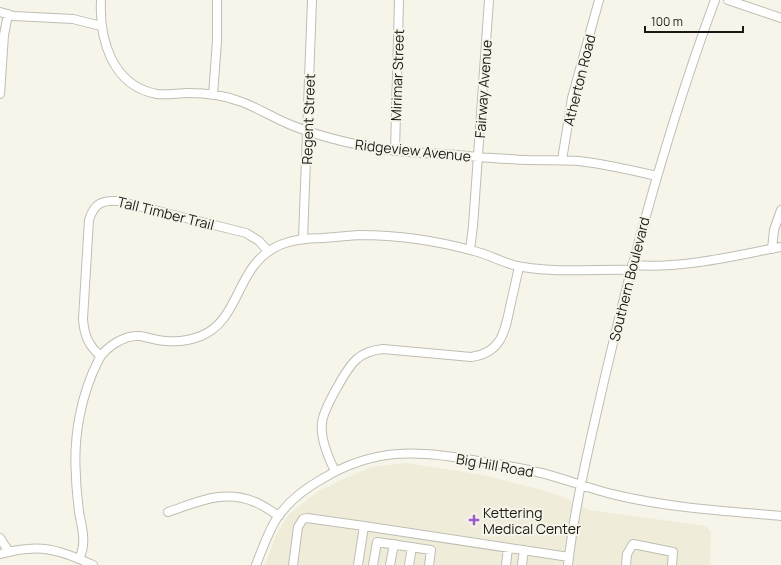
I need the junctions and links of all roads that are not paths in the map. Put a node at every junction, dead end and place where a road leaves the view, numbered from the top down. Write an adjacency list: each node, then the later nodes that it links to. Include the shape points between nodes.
1 (101, 0): 11 (street, Ridgeview Avenue)
2 (217, 0): 13 (street)
3 (312, 0): 14 (street, Regent Street)
4 (399, 0): 15 (street, Mirimar Street)
5 (489, 0): 16 (street, Fairway Avenue)
6 (599, 0): 17 (street, Atherton Road, via 572,98)
7 (715, 0): 18 (street, Southern Boulevard)
8 (728, 0): 10 (street)
9 (4, 13): 11 (street, via 14,16 73,19); 12 (street)
10 (781, 18)
11 (101, 26): 13 (street, Ridgeview Avenue, via 113,63 119,72 135,85 156,93)
12 (0, 94)
13 (213, 95): 14 (street, Ridgeview Avenue, via 239,101)
14 (308, 131): 15 (street, Ridgeview Avenue, via 356,144); 20 (street, Regent Street)
15 (395, 150): 16 (street, Ridgeview Avenue)
16 (478, 157): 17 (street, Ridgeview Avenue); 23 (street, Fairway Avenue)
17 (562, 160): 18 (street, Ridgeview Avenue, via 603,164)
18 (657, 176): 26 (street, Southern Boulevard)
19 (781, 210): 22 (street, via 774,230)
20 (303, 239): 23 (street, via 376,236 425,241); 24 (street, via 284,243)
21 (781, 247): 22 (street)
22 (772, 249): 26 (street, via 681,265)
23 (470, 250): 25 (street)
24 (268, 251): 27 (street, via 248,272 226,316 209,332 194,339 175,342 138,336 127,338 116,343); 27 (street, Tall Timber Trail, via 259,241 246,233 118,200 98,204 89,220 83,319 86,337)
25 (519, 267): 26 (street, via 572,271); 28 (street, via 504,334 496,346 485,353 471,357 383,349 370,351 356,359 345,373 322,420 323,437)
26 (632, 267): 29 (street, Southern Boulevard)
27 (101, 356): 41 (street, via 90,378 79,419 76,451 77,493 83,534)
28 (335, 471): 29 (street, Big Hill Road, via 367,459 422,453 538,472); 31 (street, Big Hill Road, via 299,495)
29 (581, 485): 32 (street, Big Hill Road, via 652,502); 42 (street, Southern Boulevard)
30 (168, 512): 31 (street, via 206,499 234,496 256,502)
31 (279, 516): 44 (street, Big Hill Road)
32 (781, 516)
33 (364, 526): 37 (street); 45 (street, via 303,519 298,527); 46 (street)
34 (0, 538): 39 (street)
35 (394, 544): 36 (street); 47 (street, via 377,542); 48 (street)
36 (412, 547): 49 (street); 50 (street, via 431,550)
37 (508, 548): 38 (street); 51 (street)
38 (524, 550): 42 (street); 52 (street)
39 (9, 552): 40 (street); 41 (street, via 36,548)
40 (0, 554)
41 (79, 558): 43 (street)
42 (568, 561)
43 (92, 565)
44 (256, 565)
45 (293, 565)
46 (358, 565)
47 (373, 565)
48 (390, 565)
49 (410, 565)
50 (429, 565)
51 (506, 565)
52 (522, 565)
53 (626, 565): 54 (street, via 627,554 633,544 673,552)
54 (672, 565)

